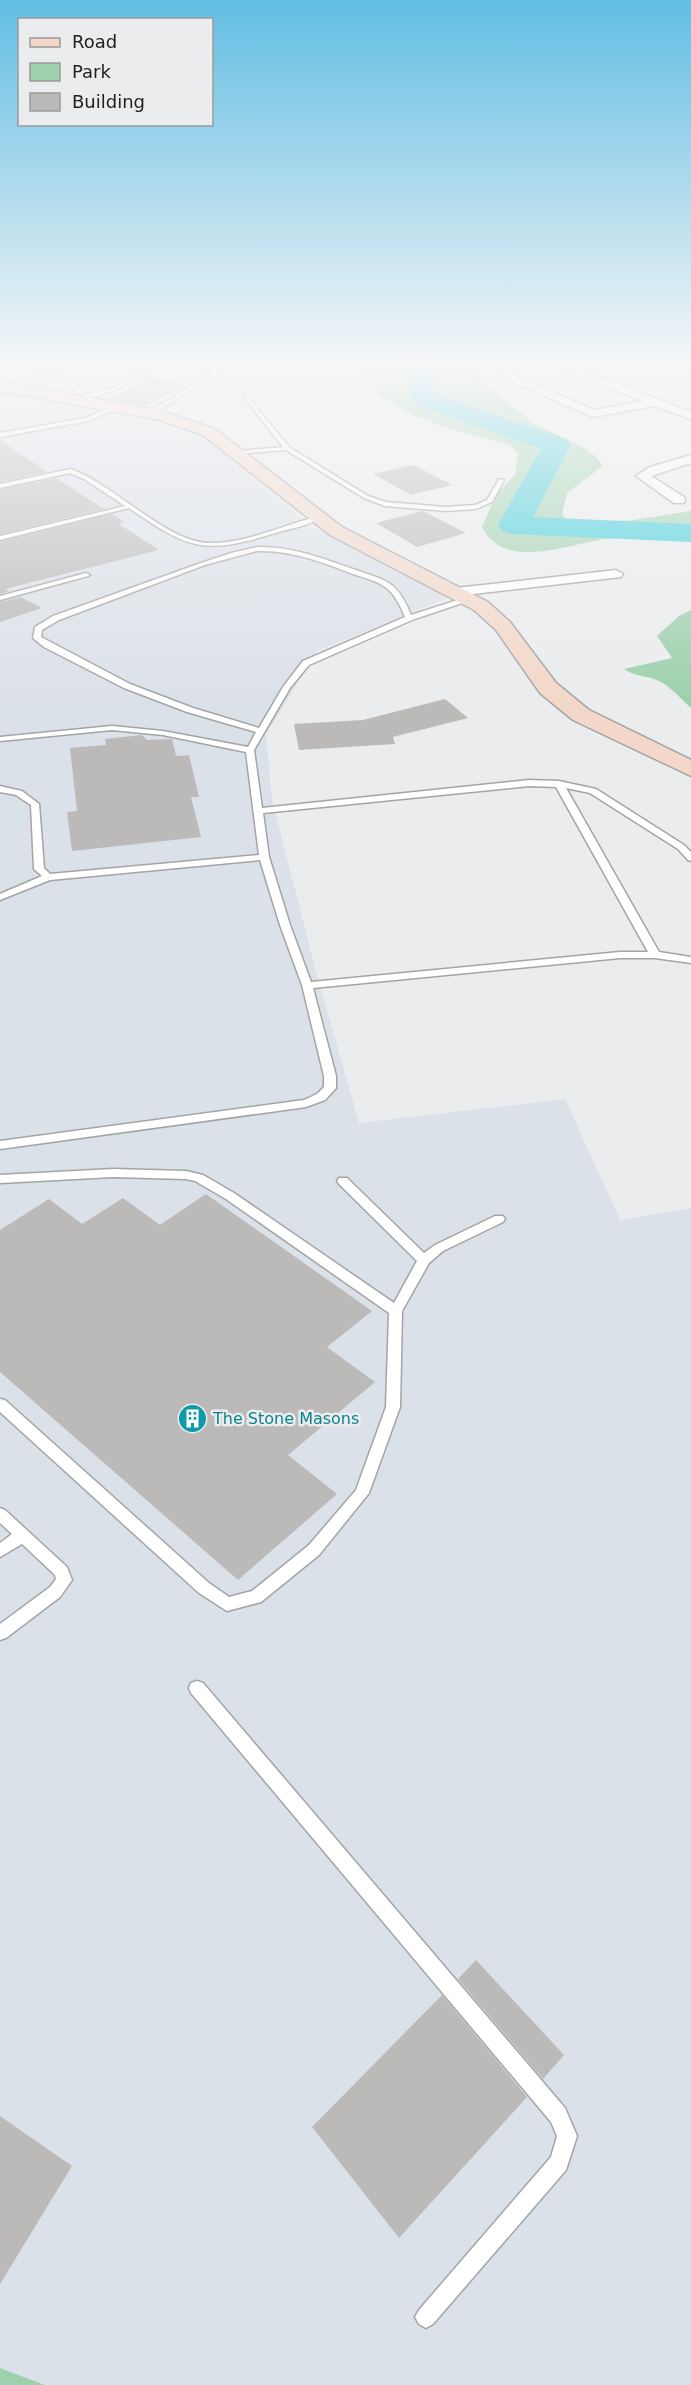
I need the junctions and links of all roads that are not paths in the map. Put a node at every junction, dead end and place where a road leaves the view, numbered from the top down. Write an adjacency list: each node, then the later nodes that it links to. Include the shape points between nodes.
1 (46, 476): 7 (lane)
2 (80, 476): 9 (lane)
3 (267, 476): 10 (main road)
4 (333, 476): 6 (lane, via 385,504 460,509 490,501)
5 (642, 476): 8 (street)
6 (501, 480)
7 (0, 486)
8 (679, 500)
9 (131, 506): 10 (lane, via 183,539 205,545); 11 (lane)
10 (318, 518): 14 (main road, via 355,543)
11 (0, 538)
12 (616, 574): 14 (street)
13 (86, 575): 15 (lane)
14 (463, 595): 16 (lane); 20 (main road, via 503,626 548,688 566,705 605,729)
15 (0, 598)
16 (410, 618): 17 (lane, via 306,663); 17 (lane, via 390,585 319,558 289,550 263,549 185,570 56,618 38,629 37,638 47,645 127,686)
17 (260, 731): 19 (lane)
18 (0, 739): 19 (lane, via 112,728 163,733)
19 (250, 750): 23 (lane)
20 (691, 769)
21 (559, 784): 23 (lane, via 529,783); 25 (lane, via 593,791 681,846); 28 (lane)
22 (0, 789): 26 (lane, via 35,804 39,869)
23 (258, 811): 24 (lane)
24 (264, 857): 26 (lane); 30 (lane)
25 (691, 858)
26 (48, 877): 27 (lane)
27 (0, 897)
28 (655, 955): 29 (lane); 30 (lane)
29 (691, 960)
30 (307, 985): 31 (lane, via 330,1076 330,1088 321,1097 306,1103)
31 (0, 1145)
32 (0, 1179): 36 (lane, via 113,1173 199,1178)
33 (343, 1181): 35 (lane)
34 (499, 1219): 35 (lane, via 439,1248)
35 (424, 1260): 36 (lane)
36 (396, 1311): 37 (lane, via 393,1407 362,1493 314,1550 256,1597 227,1604 204,1588)
37 (0, 1404)
38 (0, 1514): 39 (lane)
39 (22, 1534): 40 (lane); 41 (lane, via 62,1572 64,1581)
40 (0, 1551)
41 (0, 1633)
42 (197, 1688): 43 (lane, via 558,2115 567,2136 560,2163)
43 (426, 2317)

